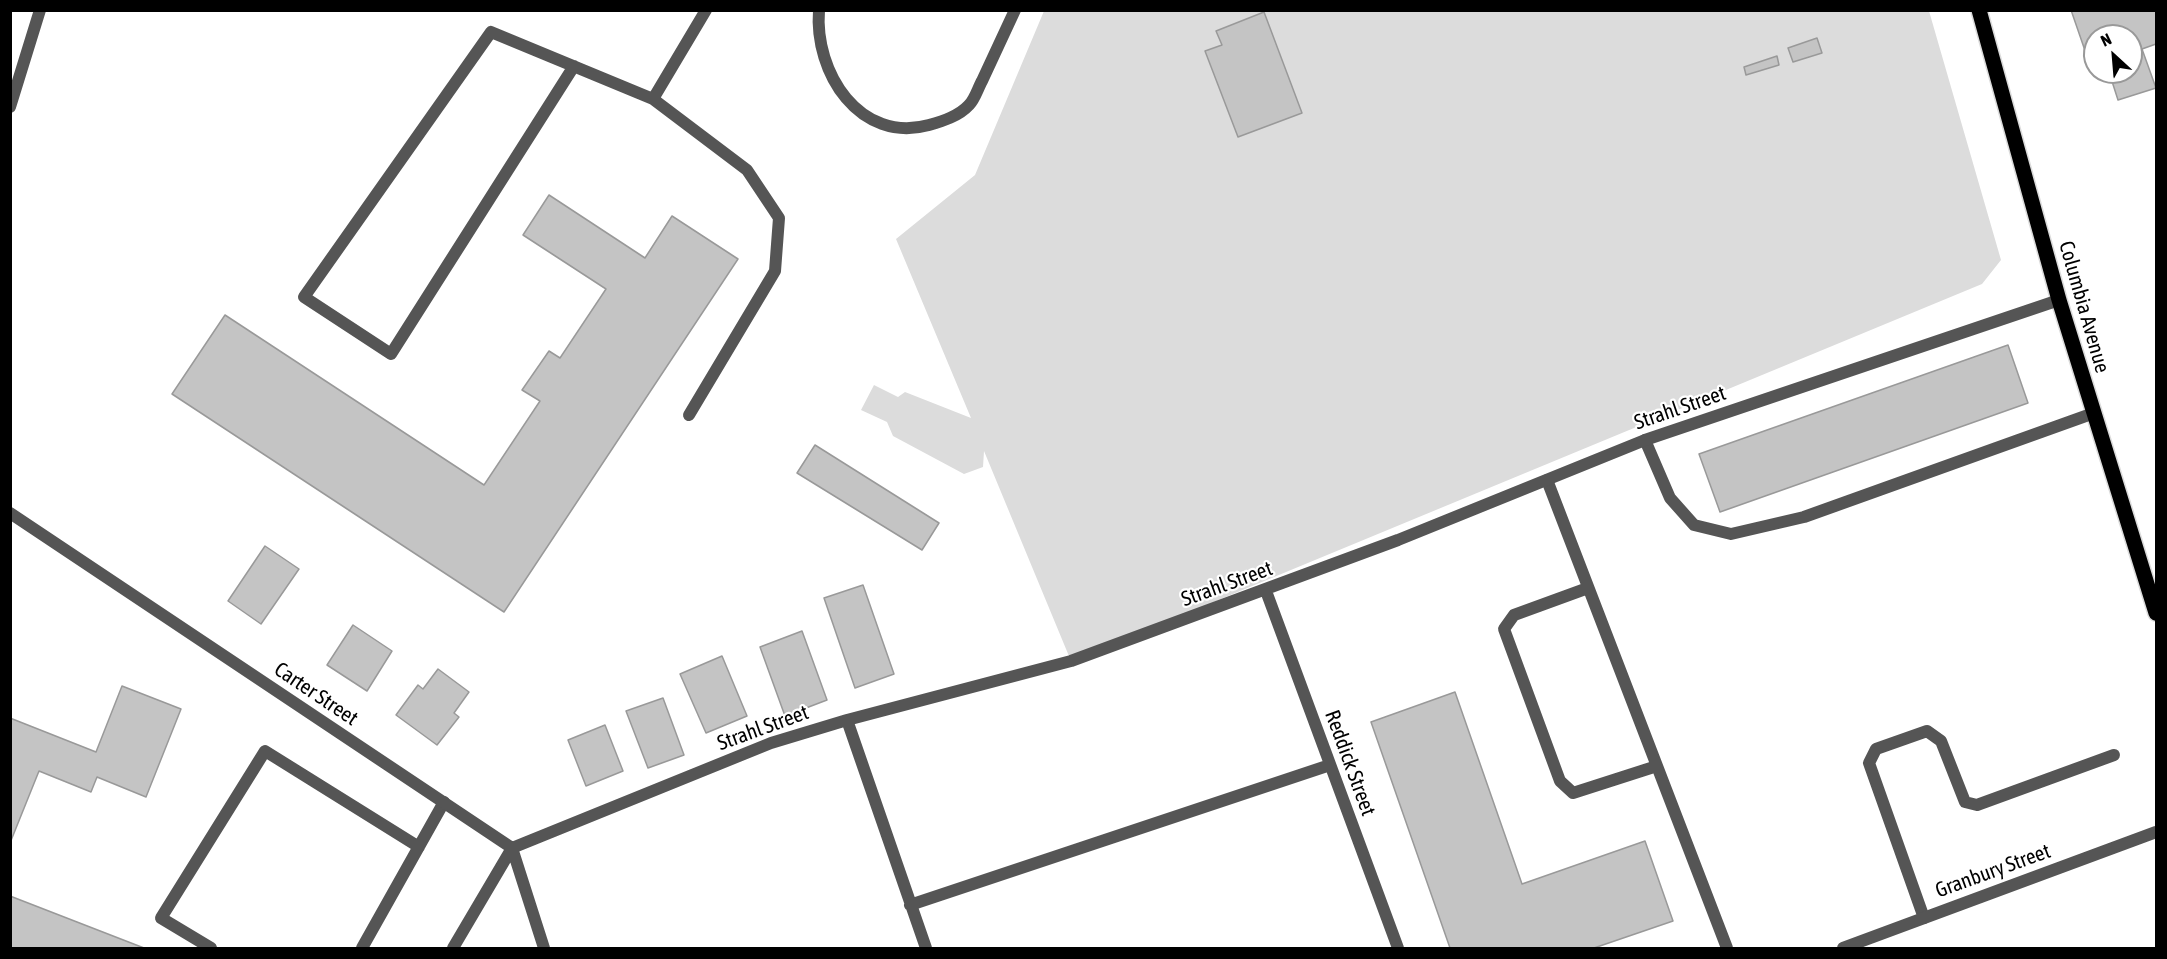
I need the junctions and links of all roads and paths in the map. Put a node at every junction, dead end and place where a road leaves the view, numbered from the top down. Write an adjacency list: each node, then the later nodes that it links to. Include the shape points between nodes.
1 (40, 10): 8 (street)
2 (706, 10): 7 (street)
3 (819, 10): 4 (street, via 820,42 831,76 848,103 875,122 910,130 950,119 970,105)
4 (1015, 10)
5 (1979, 10): 9 (main road, Columbia Avenue)
6 (574, 66): 6 (street, via 491,32 304,297 391,354); 7 (street)
7 (653, 99): 11 (street, via 747,170 779,218 776,271)
8 (10, 107)
9 (2059, 300): 10 (main road, Columbia Avenue); 12 (street, Strahl Street)
10 (2094, 413): 12 (street, via 1804,517 1731,534 1694,525 1670,498); 17 (main road, Columbia Avenue)
11 (689, 415)
12 (1645, 440): 13 (street, Strahl Street)
13 (1547, 480): 15 (street); 16 (street, Strahl Street)
14 (10, 513): 22 (street, Carter Street)
15 (1588, 588): 21 (street); 21 (street, via 1514,615 1504,629 1560,781 1573,793)
16 (1266, 591): 18 (street, Strahl Street, via 1071,661); 20 (street, Reddick Street)
17 (2157, 613)
18 (847, 720): 25 (street, Strahl Street, via 771,743); 26 (street)
19 (2114, 755): 27 (street, via 1977,805 1965,802 1941,741 1927,731 1876,749 1869,763)
20 (1330, 765): 26 (street); 33 (street, Reddick Street)
21 (1657, 766): 34 (street)
22 (444, 802): 24 (street); 25 (street, Carter Street)
23 (2157, 832): 27 (street, Granbury Street)
24 (419, 847): 28 (street, via 265,752 161,918); 29 (street)
25 (512, 848): 30 (street); 31 (street)
26 (910, 904): 32 (street)
27 (1924, 918): 35 (street, Granbury Street)
28 (211, 948)
29 (362, 948)
30 (453, 948)
31 (544, 948)
32 (926, 948)
33 (1398, 948)
34 (1727, 948)
35 (1843, 948)

